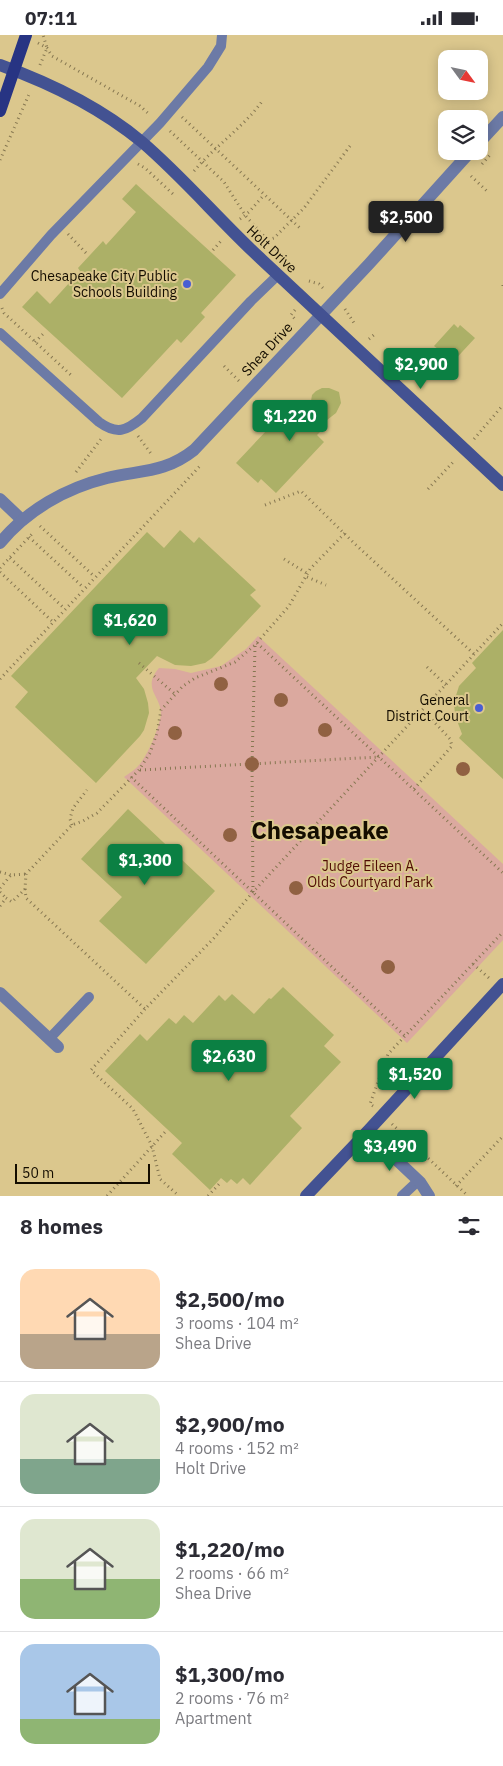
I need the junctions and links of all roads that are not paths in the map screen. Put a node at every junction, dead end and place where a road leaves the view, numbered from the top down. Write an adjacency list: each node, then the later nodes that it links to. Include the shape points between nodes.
1 (26, 35): 4 (main road)
2 (222, 35): 8 (lane, via 221,46 208,67)
3 (0, 65): 4 (street, Holt Drive)
4 (15, 70): 5 (main road); 8 (street, Holt Drive, via 94,109)
5 (0, 111)
6 (503, 117): 7 (street)
7 (488, 133)
8 (142, 141): 10 (street, Holt Drive); 11 (lane, via 51,235)
9 (463, 160): 12 (street, Shea Drive)
10 (278, 275): 12 (street, Holt Drive); 13 (lane, via 142,417 125,429 109,429 99,423)
11 (1, 299)
12 (320, 315): 14 (street, Holt Drive); 16 (street, Shea Drive, via 181,460 152,471 107,478 67,491)
13 (0, 333)
14 (503, 485)
15 (0, 499): 16 (street)
16 (22, 520): 17 (street, Shea Drive)
17 (0, 543)
18 (503, 984): 22 (street)
19 (0, 993): 21 (street)
20 (89, 997): 21 (lane)
21 (54, 1043)
22 (368, 1132): 23 (street); 24 (street)
23 (418, 1181): 25 (lane); 26 (street)
24 (306, 1196)
25 (402, 1196)
26 (429, 1196)

